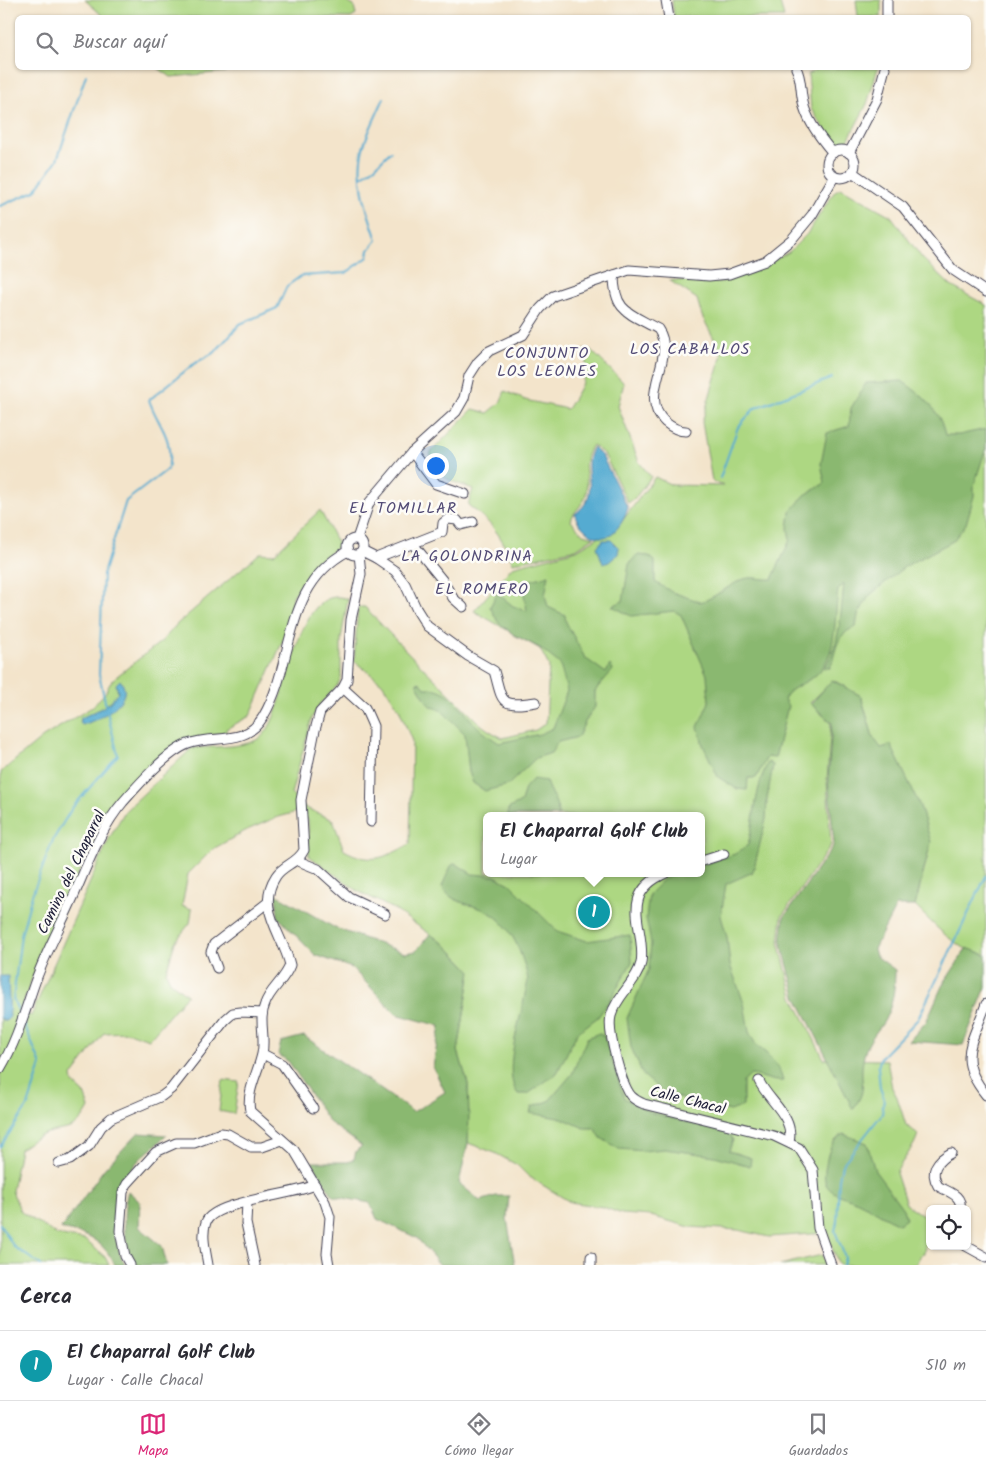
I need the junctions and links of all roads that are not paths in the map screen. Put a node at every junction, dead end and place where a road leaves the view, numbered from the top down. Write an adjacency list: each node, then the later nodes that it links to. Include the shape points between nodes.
1 (666, 0): 3 (street)
2 (887, 0): 4 (street)
3 (668, 15)
4 (887, 15)
5 (797, 70): 7 (street, via 808,118)
6 (884, 70): 8 (street, via 877,99)
7 (832, 153): 8 (street, via 841,150); 10 (street, via 826,165)
8 (849, 153): 9 (street, via 854,160)
9 (852, 172): 10 (street, via 842,178); 12 (street, via 903,207 953,270)
10 (834, 177): 11 (street, via 812,215 792,239 765,261 729,274 709,276 639,270)
11 (614, 275): 13 (street, via 618,304 658,329 663,341 653,396 656,411 668,425); 14 (street, via 553,296 523,335 489,351 473,368 456,412)
12 (986, 292)
13 (686, 431)
14 (412, 452): 15 (street, via 436,484); 17 (street, via 369,503)
15 (465, 494)
16 (473, 522): 18 (street, via 461,526 457,520 448,519 443,523 442,532)
17 (357, 539): 19 (street, via 350,541); 20 (street, via 362,544)
18 (413, 544): 21 (street); 22 (street)
19 (348, 551): 20 (street, via 354,555); 36 (street, Camino del Chaparral, via 322,569 306,588 272,697 258,724 239,737 195,742 181,748 132,792 110,820 44,960 13,1044)
20 (360, 552): 21 (street); 23 (street, via 361,574 351,620)
21 (376, 558): 24 (street, via 395,571 405,584 427,626 494,671 498,694 502,698 515,704)
22 (463, 607)
23 (344, 688): 25 (street, via 365,708 373,726); 27 (street, via 326,704 317,721 301,800 305,844 301,857)
24 (536, 702)
25 (371, 822)
26 (724, 854): 28 (street)
27 (296, 860): 30 (street, via 276,876); 31 (street, via 318,869 349,897)
28 (705, 860)
29 (660, 877): 41 (street, Calle Chacal, via 650,883 639,900 636,915 641,962 611,1016 611,1037 624,1084 632,1096 644,1104)
30 (268, 903): 32 (street, via 214,944 211,952); 34 (street, via 271,919 290,965 270,994)
31 (385, 914)
32 (217, 968)
33 (986, 1004): 38 (street, via 969,1053 968,1066 973,1079)
34 (262, 1013): 35 (street); 43 (street, via 233,1014 171,1089 154,1100 110,1118 90,1146 70,1160)
35 (263, 1054): 39 (street, via 282,1064); 40 (street, via 249,1104 255,1117)
36 (0, 1069)
37 (759, 1081): 41 (street, via 789,1124)
38 (986, 1095)
39 (313, 1108)
40 (282, 1140): 44 (street, via 301,1159); 50 (street, via 251,1147 221,1133 194,1143 176,1143 156,1152 127,1184 122,1198 120,1231)
41 (789, 1142): 53 (street, Calle Chacal, via 804,1154 813,1170 818,1228)
42 (951, 1152): 46 (street, via 938,1161 935,1181 958,1197)
43 (59, 1163)
44 (315, 1185): 45 (street); 49 (street, via 328,1210 327,1254)
45 (247, 1202): 51 (street, via 208,1218 204,1235); 52 (street, via 246,1223)
46 (961, 1205)
47 (971, 1249): 48 (street)
48 (986, 1257)
49 (330, 1264)
50 (130, 1265)
51 (208, 1265)
52 (255, 1265)
53 (831, 1265)

